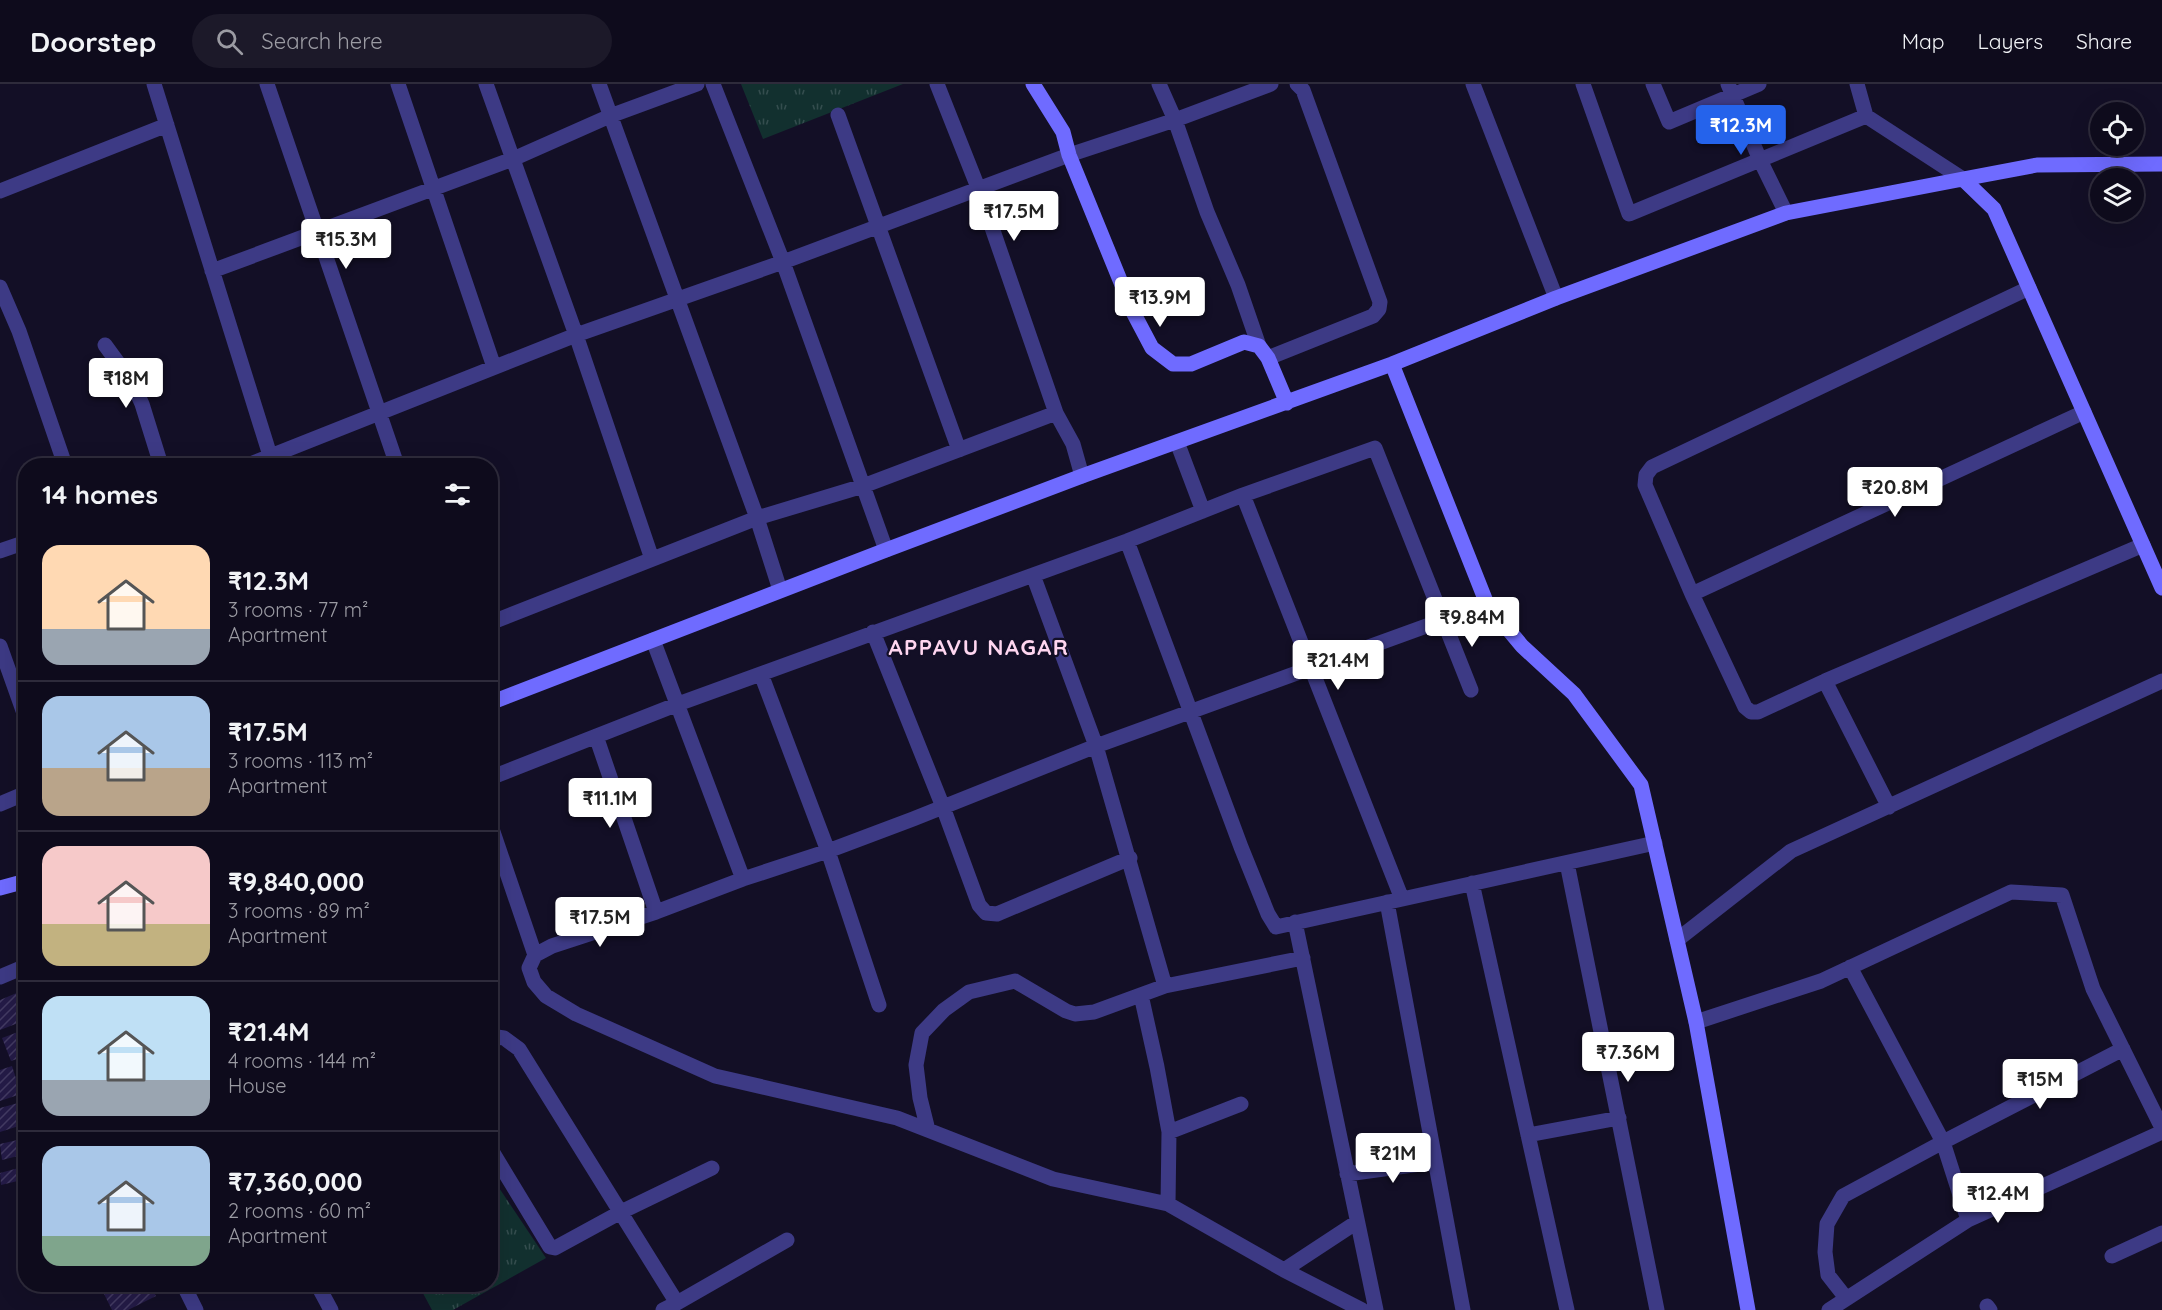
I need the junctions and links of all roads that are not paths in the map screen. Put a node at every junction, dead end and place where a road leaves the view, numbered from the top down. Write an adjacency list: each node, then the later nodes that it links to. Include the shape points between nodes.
1 (154, 84): 23 (street)
2 (267, 84): 34 (street)
3 (398, 84): 29 (street)
4 (486, 84): 25 (street)
5 (598, 84): 20 (street)
6 (696, 84): 20 (street)
7 (713, 84): 35 (street)
8 (937, 84): 31 (street)
9 (1033, 84): 24 (street, via 1063,132)
10 (1159, 84): 22 (street)
11 (1271, 84): 22 (street)
12 (1297, 84): 43 (street, via 1303,90 1380,302 1373,316)
13 (1473, 84): 39 (street)
14 (1583, 84): 26 (street, via 1629,214)
15 (1653, 84): 18 (street, via 1669,122)
16 (1759, 84): 18 (street)
17 (1857, 84): 21 (street)
18 (1730, 90): 26 (street)
19 (838, 115): 33 (street)
20 (610, 116): 25 (street); 40 (street)
21 (1866, 116): 26 (street); 28 (street)
22 (1175, 120): 24 (street); 43 (street)
23 (167, 125): 30 (street); 36 (street)
24 (1069, 154): 31 (street); 43 (street, via 1133,312 1152,348 1173,364 1191,364 1244,342)
25 (513, 159): 29 (street); 41 (street)
26 (1760, 160): 32 (street)
27 (2162, 164): 28 (street, via 2037,165)
28 (1963, 179): 32 (street); 38 (street, via 1994,209)
29 (432, 189): 34 (street); 45 (street)
30 (0, 190)
31 (979, 190): 33 (street); 49 (street)
32 (1786, 213): 39 (street)
33 (878, 225): 35 (street); 51 (street)
34 (316, 233): 36 (street); 48 (street)
35 (783, 262): 40 (street); 58 (street)
36 (212, 271): 54 (street)
37 (0, 287): 52 (street)
38 (2030, 288): 47 (street); 71 (street, via 1652,467 1646,475 1646,485)
39 (1556, 298): 44 (street)
40 (677, 300): 41 (street); 61 (street)
41 (576, 335): 45 (street); 67 (street)
42 (105, 345): 53 (street, via 132,382)
43 (1263, 352): 46 (street)
44 (1392, 364): 46 (street); 72 (street)
45 (494, 367): 48 (street)
46 (1287, 403): 50 (street)
47 (2084, 412): 63 (street); 71 (street)
48 (379, 413): 55 (street); 56 (street)
49 (1056, 413): 51 (street); 57 (street)
50 (1177, 442): 57 (street); 60 (street)
51 (959, 450): 58 (street)
52 (63, 458)
53 (159, 458)
54 (271, 458)
55 (279, 458)
56 (395, 458)
57 (1082, 476): 65 (street)
58 (863, 486): 61 (street); 65 (street)
59 (1243, 495): 60 (street); 73 (street, via 1375,447); 78 (street)
60 (1203, 511): 62 (street)
61 (758, 518): 67 (street); 70 (street)
62 (1127, 541): 68 (street); 86 (street)
63 (2143, 544): 69 (street); 80 (street)
64 (18, 545): 66 (street)
65 (886, 550): 70 (street)
66 (0, 551)
67 (652, 559): 74 (street)
68 (1033, 575): 75 (street); 88 (street)
69 (2162, 588)
70 (780, 590): 76 (street)
71 (1692, 594): 80 (street, via 1745,707 1751,712)
72 (1487, 604): 73 (street); 94 (street, via 1522,646 1574,694 1641,785)
73 (1442, 619): 78 (street); 82 (street)
74 (498, 620)
75 (873, 632): 79 (street); 92 (street)
76 (653, 640): 84 (street); 85 (street)
77 (0, 646): 83 (street)
78 (1312, 668): 86 (street); 103 (street)
79 (761, 674): 85 (street); 96 (street)
80 (1825, 681): 93 (street)
81 (2162, 681): 93 (street)
82 (1471, 690)
83 (18, 697)
84 (498, 700)
85 (678, 704): 87 (street); 99 (street)
86 (1190, 712): 88 (street); 106 (street, via 1268,914 1276,927)
87 (596, 736): 89 (street); 105 (street)
88 (1096, 746): 92 (street); 97 (street)
89 (498, 775)
90 (18, 796): 91 (street)
91 (0, 804)
92 (943, 807): 96 (street); 97 (street, via 979,905 986,913 997,915)
93 (1889, 807): 107 (street, via 1791,851)
94 (1655, 843): 98 (street); 107 (street)
95 (498, 846): 108 (street)
96 (828, 851): 99 (street); 115 (street)
97 (1130, 858): 113 (street)
98 (1567, 863): 101 (street); 120 (street)
99 (743, 879): 105 (street)
100 (18, 883): 102 (street)
101 (1472, 883): 103 (street); 124 (street)
102 (0, 888)
103 (1402, 898): 104 (street)
104 (1387, 902): 106 (street); 127 (street)
105 (656, 912): 108 (street, via 552,946)
106 (1295, 922): 109 (street)
107 (1677, 940): 116 (street)
108 (536, 955): 121 (street, via 529,968 546,996 576,1014 704,1072 897,1118)
109 (1303, 958): 113 (street); 129 (street)
110 (1850, 967): 116 (street, via 1821,981); 118 (street, via 2011,892 2062,895 2094,989); 125 (street)
111 (18, 969): 112 (street)
112 (0, 977)
113 (1165, 986): 114 (street)
114 (1141, 995): 121 (street, via 1094,1012 1075,1014 1016,981 969,992 922,1033 916,1065); 123 (street)
115 (879, 1005)
116 (1696, 1022): 150 (street)
117 (498, 1037): 131 (street, via 519,1049)
118 (2123, 1049): 122 (street); 125 (street)
119 (1241, 1104): 123 (street)
120 (1618, 1118): 124 (street); 149 (street)
121 (928, 1130): 130 (street, via 1053,1179)
122 (2162, 1130): 132 (street)
123 (1169, 1132): 130 (street)
124 (1528, 1135): 148 (street)
125 (1943, 1142): 132 (street); 140 (street, via 1844,1196 1827,1224 1825,1252 1828,1275)
126 (498, 1162): 131 (street, via 550,1247 555,1248)
127 (1435, 1162): 129 (street); 147 (street)
128 (712, 1168): 131 (street)
129 (1347, 1174): 133 (street)
130 (1168, 1204): 137 (street)
131 (621, 1212): 141 (street)
132 (1968, 1220): 140 (street)
133 (1358, 1222): 137 (street); 146 (street)
134 (2162, 1233): 136 (street)
135 (787, 1240): 141 (street)
136 (2112, 1256)
137 (1284, 1270): 145 (street)
138 (187, 1292): 142 (street)
139 (321, 1292): 143 (street)
140 (1846, 1298): 151 (street)
141 (677, 1303): 144 (street)
142 (196, 1310)
143 (331, 1310)
144 (663, 1310)
145 (1362, 1310)
146 (1376, 1310)
147 (1463, 1310)
148 (1567, 1310)
149 (1657, 1310)
150 (1748, 1310)
151 (1829, 1310)

